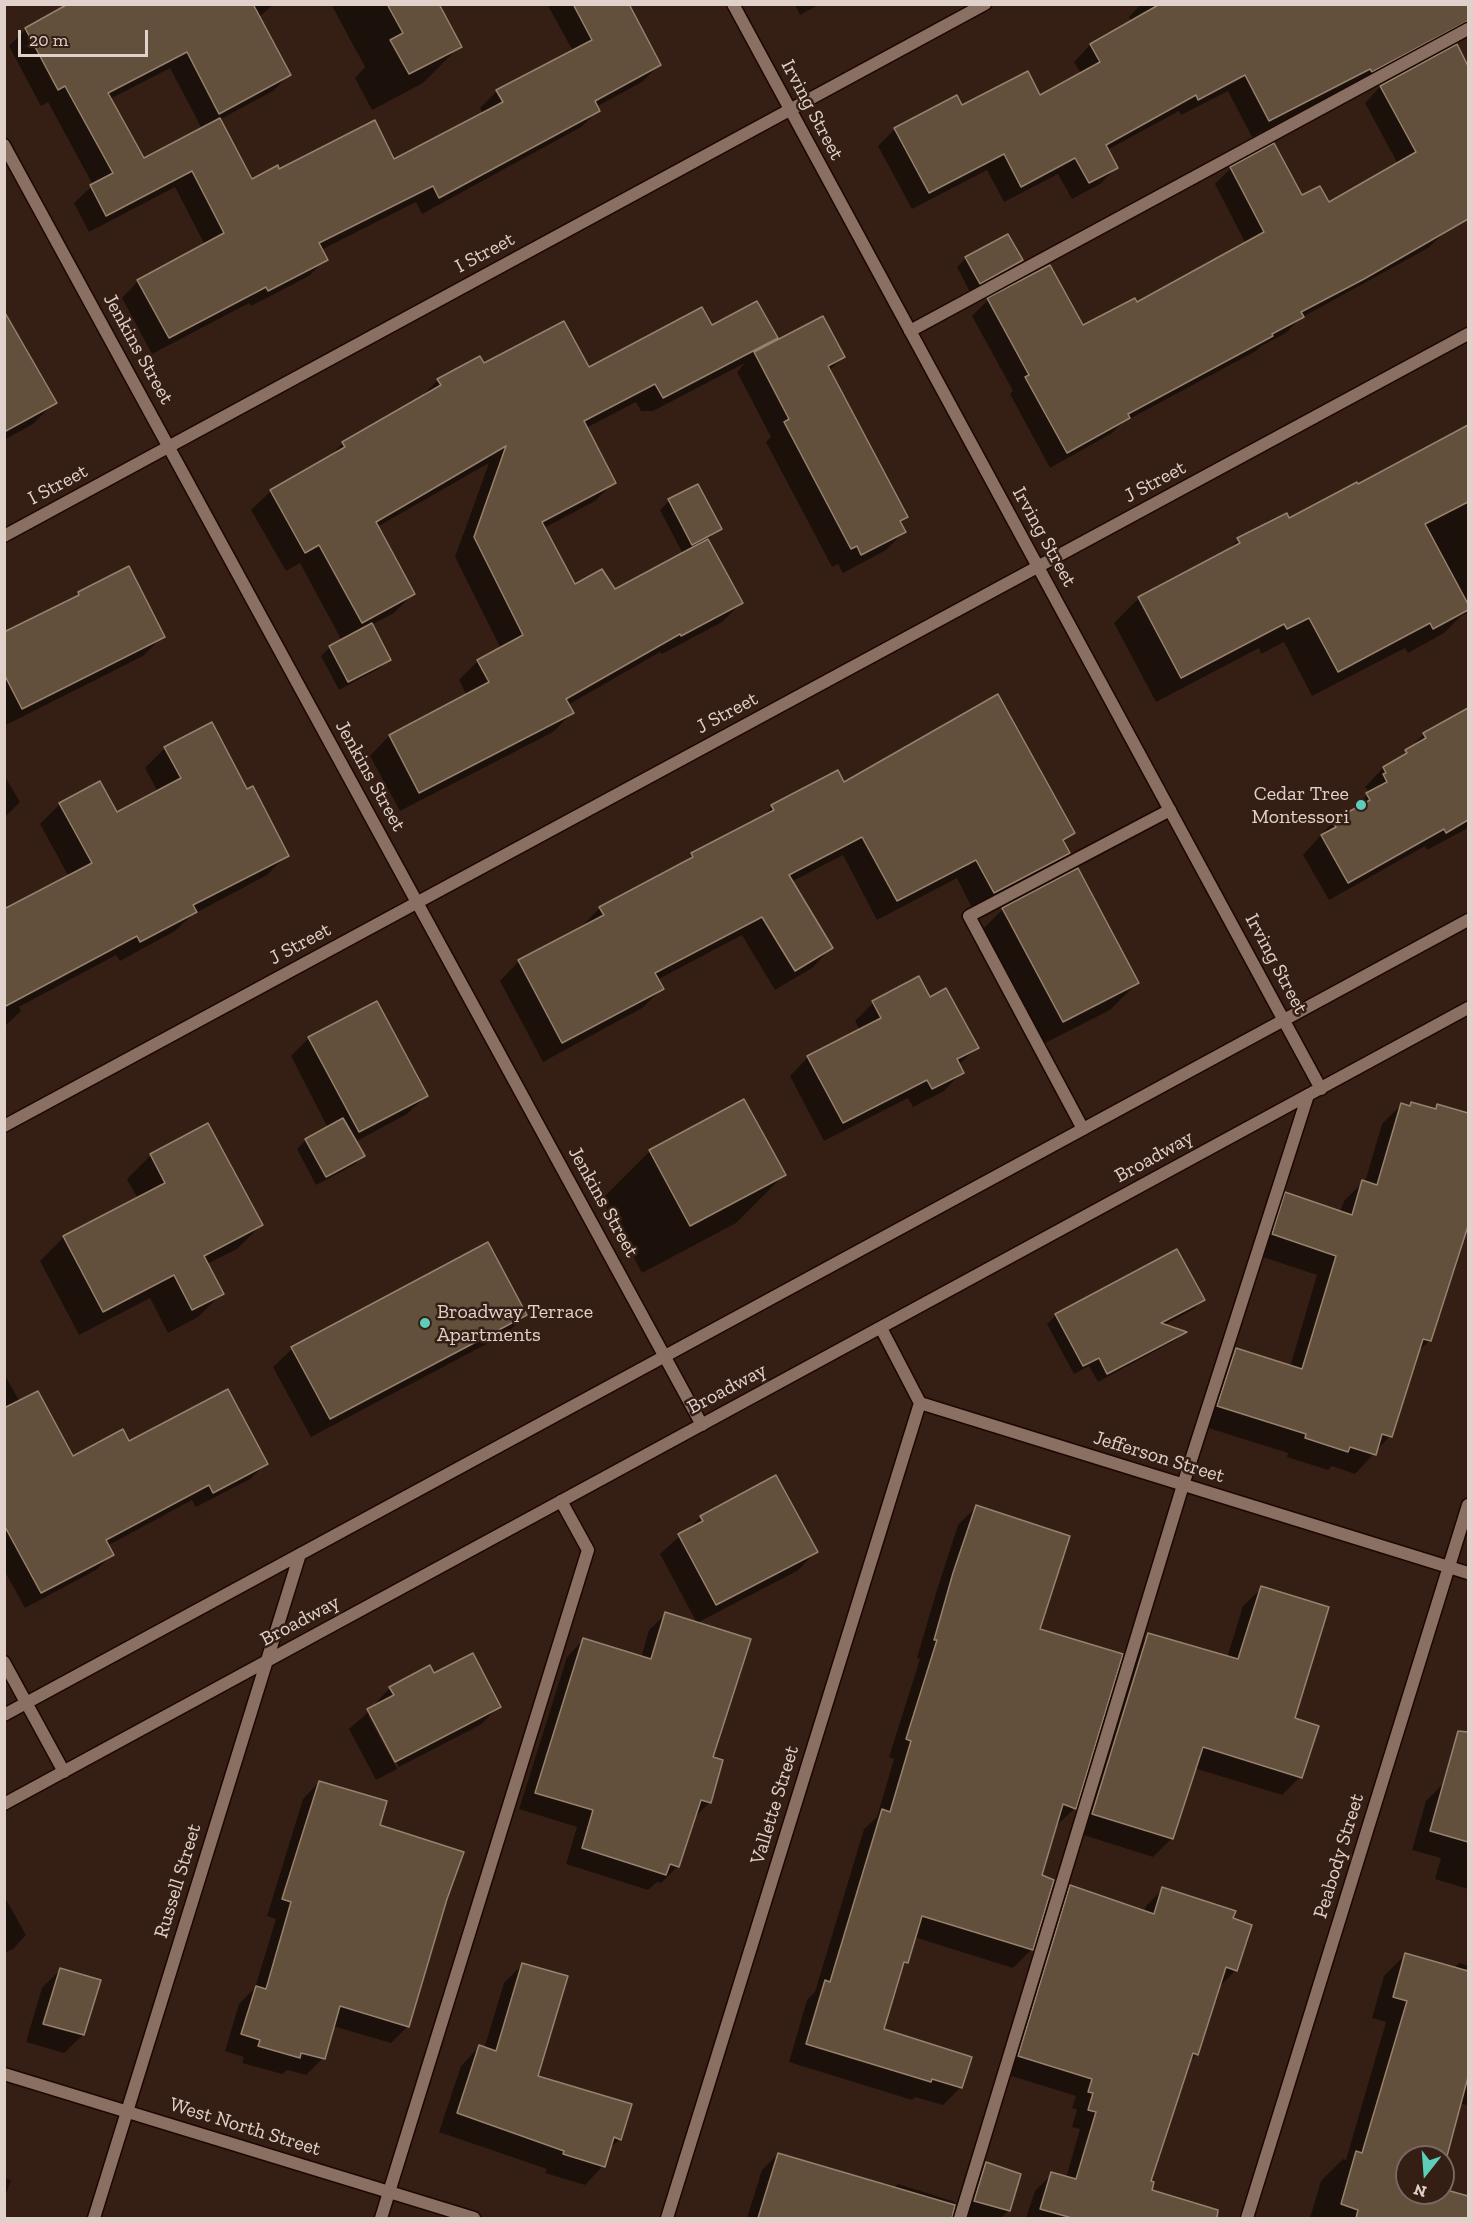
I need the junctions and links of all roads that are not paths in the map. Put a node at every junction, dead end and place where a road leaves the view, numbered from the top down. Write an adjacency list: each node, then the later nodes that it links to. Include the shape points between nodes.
1 (733, 4): 4 (street, Irving Street)
2 (985, 4): 4 (street, I Street)
3 (1468, 29): 6 (street)
4 (790, 110): 6 (street, Irving Street); 8 (street, I Street)
5 (4, 146): 8 (street, Jenkins Street)
6 (910, 331): 10 (street, Irving Street)
7 (1468, 334): 10 (street, J Street)
8 (169, 447): 9 (street, I Street); 12 (street, Jenkins Street)
9 (4, 536)
10 (1038, 567): 11 (street, Irving Street); 12 (street, J Street)
11 (1170, 810): 15 (street, Irving Street); 19 (street, via 969,916)
12 (417, 902): 18 (street, J Street); 21 (street, Jenkins Street)
13 (1468, 920): 15 (street)
14 (1468, 1008): 16 (street, Broadway)
15 (1284, 1020): 16 (street, Irving Street); 19 (street)
16 (1321, 1089): 17 (street, Broadway)
17 (1308, 1095): 20 (street, Broadway); 24 (street)
18 (4, 1126)
19 (1083, 1130): 21 (street)
20 (881, 1328): 22 (street); 23 (street, Broadway)
21 (665, 1356): 23 (street, Jenkins Street); 27 (street)
22 (920, 1403): 24 (street, Jefferson Street); 42 (street, Vallette Street)
23 (702, 1425): 25 (street, Broadway)
24 (1184, 1485): 28 (street, Jefferson Street); 43 (street)
25 (561, 1501): 30 (street, Broadway); 38 (street, via 588,1550)
26 (1468, 1505): 28 (street, Peabody Street)
27 (300, 1554): 30 (street, Russell Street); 32 (street)
28 (1449, 1568): 29 (street, Jefferson Street); 44 (street, Peabody Street)
29 (1468, 1573)
30 (266, 1661): 34 (street, Broadway); 37 (street, Russell Street)
31 (4, 1662): 32 (street)
32 (27, 1702): 33 (street); 34 (street)
33 (4, 1714)
34 (64, 1772): 35 (street, Broadway)
35 (4, 1804)
36 (4, 2074): 37 (street, West North Street)
37 (127, 2111): 38 (street, West North Street); 39 (street, Russell Street)
38 (389, 2192): 40 (street); 41 (street, West North Street)
39 (94, 2218)
40 (381, 2218)
41 (474, 2218)
42 (667, 2218)
43 (960, 2218)
44 (1247, 2218)

